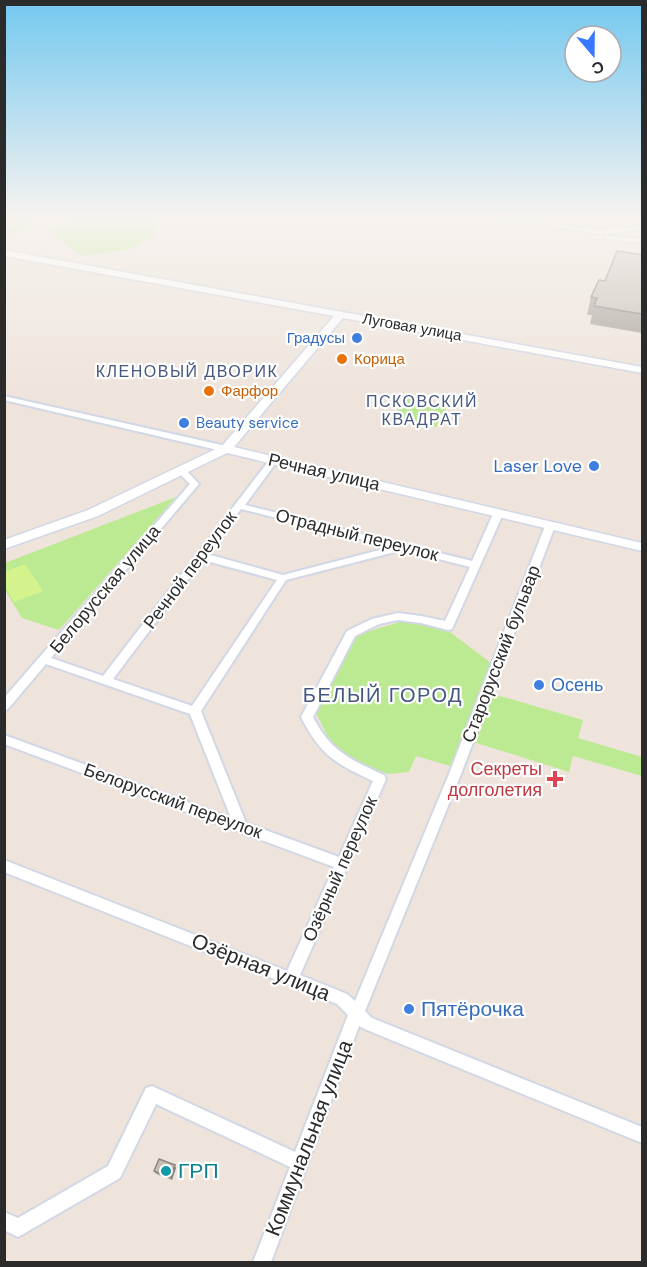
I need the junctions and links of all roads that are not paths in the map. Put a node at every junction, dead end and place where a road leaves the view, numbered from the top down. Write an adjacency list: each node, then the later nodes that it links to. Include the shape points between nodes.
1 (137, 277): 2 (street, Луговая улица)
2 (341, 314): 3 (street, Луговая улица); 5 (street)
3 (642, 370)
4 (4, 398): 5 (street, Речная улица)
5 (226, 449): 6 (street, Речная улица); 7 (street)
6 (274, 460): 8 (street, Речной переулок); 9 (street, Речная улица)
7 (183, 472): 11 (street, via 93,513); 17 (street, Белорусская улица, via 195,484)
8 (239, 506): 12 (street, Отрадный переулок); 14 (street, Речной переулок)
9 (498, 514): 10 (street, Речная улица); 15 (street, Озёрный переулок)
10 (550, 526): 13 (street, Речная улица); 26 (street, Старорусский бульвар)
11 (4, 545)
12 (402, 547): 15 (street, Отрадный переулок); 16 (street)
13 (642, 548)
14 (201, 556): 16 (street); 18 (street, Речной переулок)
15 (476, 565): 23 (street, Озёрный переулок, via 448,626 408,615 363,625 351,633 307,717 330,754 380,779)
16 (283, 578): 20 (street)
17 (45, 660): 18 (street); 19 (street, Белорусская улица)
18 (106, 680): 20 (street)
19 (4, 706)
20 (195, 711): 22 (street)
21 (4, 739): 22 (street, Белорусский переулок)
22 (240, 826): 23 (street, Белорусский переулок)
23 (342, 864): 25 (street, Озёрный переулок)
24 (4, 866): 25 (street, Озёрная улица)
25 (291, 979): 26 (street, Озёрная улица, via 342,999)
26 (357, 1015): 27 (street, Озёрная улица, via 367,1023); 28 (street, Коммунальная улица)
27 (642, 1135)
28 (300, 1163): 29 (street, via 153,1094 114,1172 18,1228); 30 (street, Коммунальная улица)
29 (4, 1220)
30 (262, 1263)

